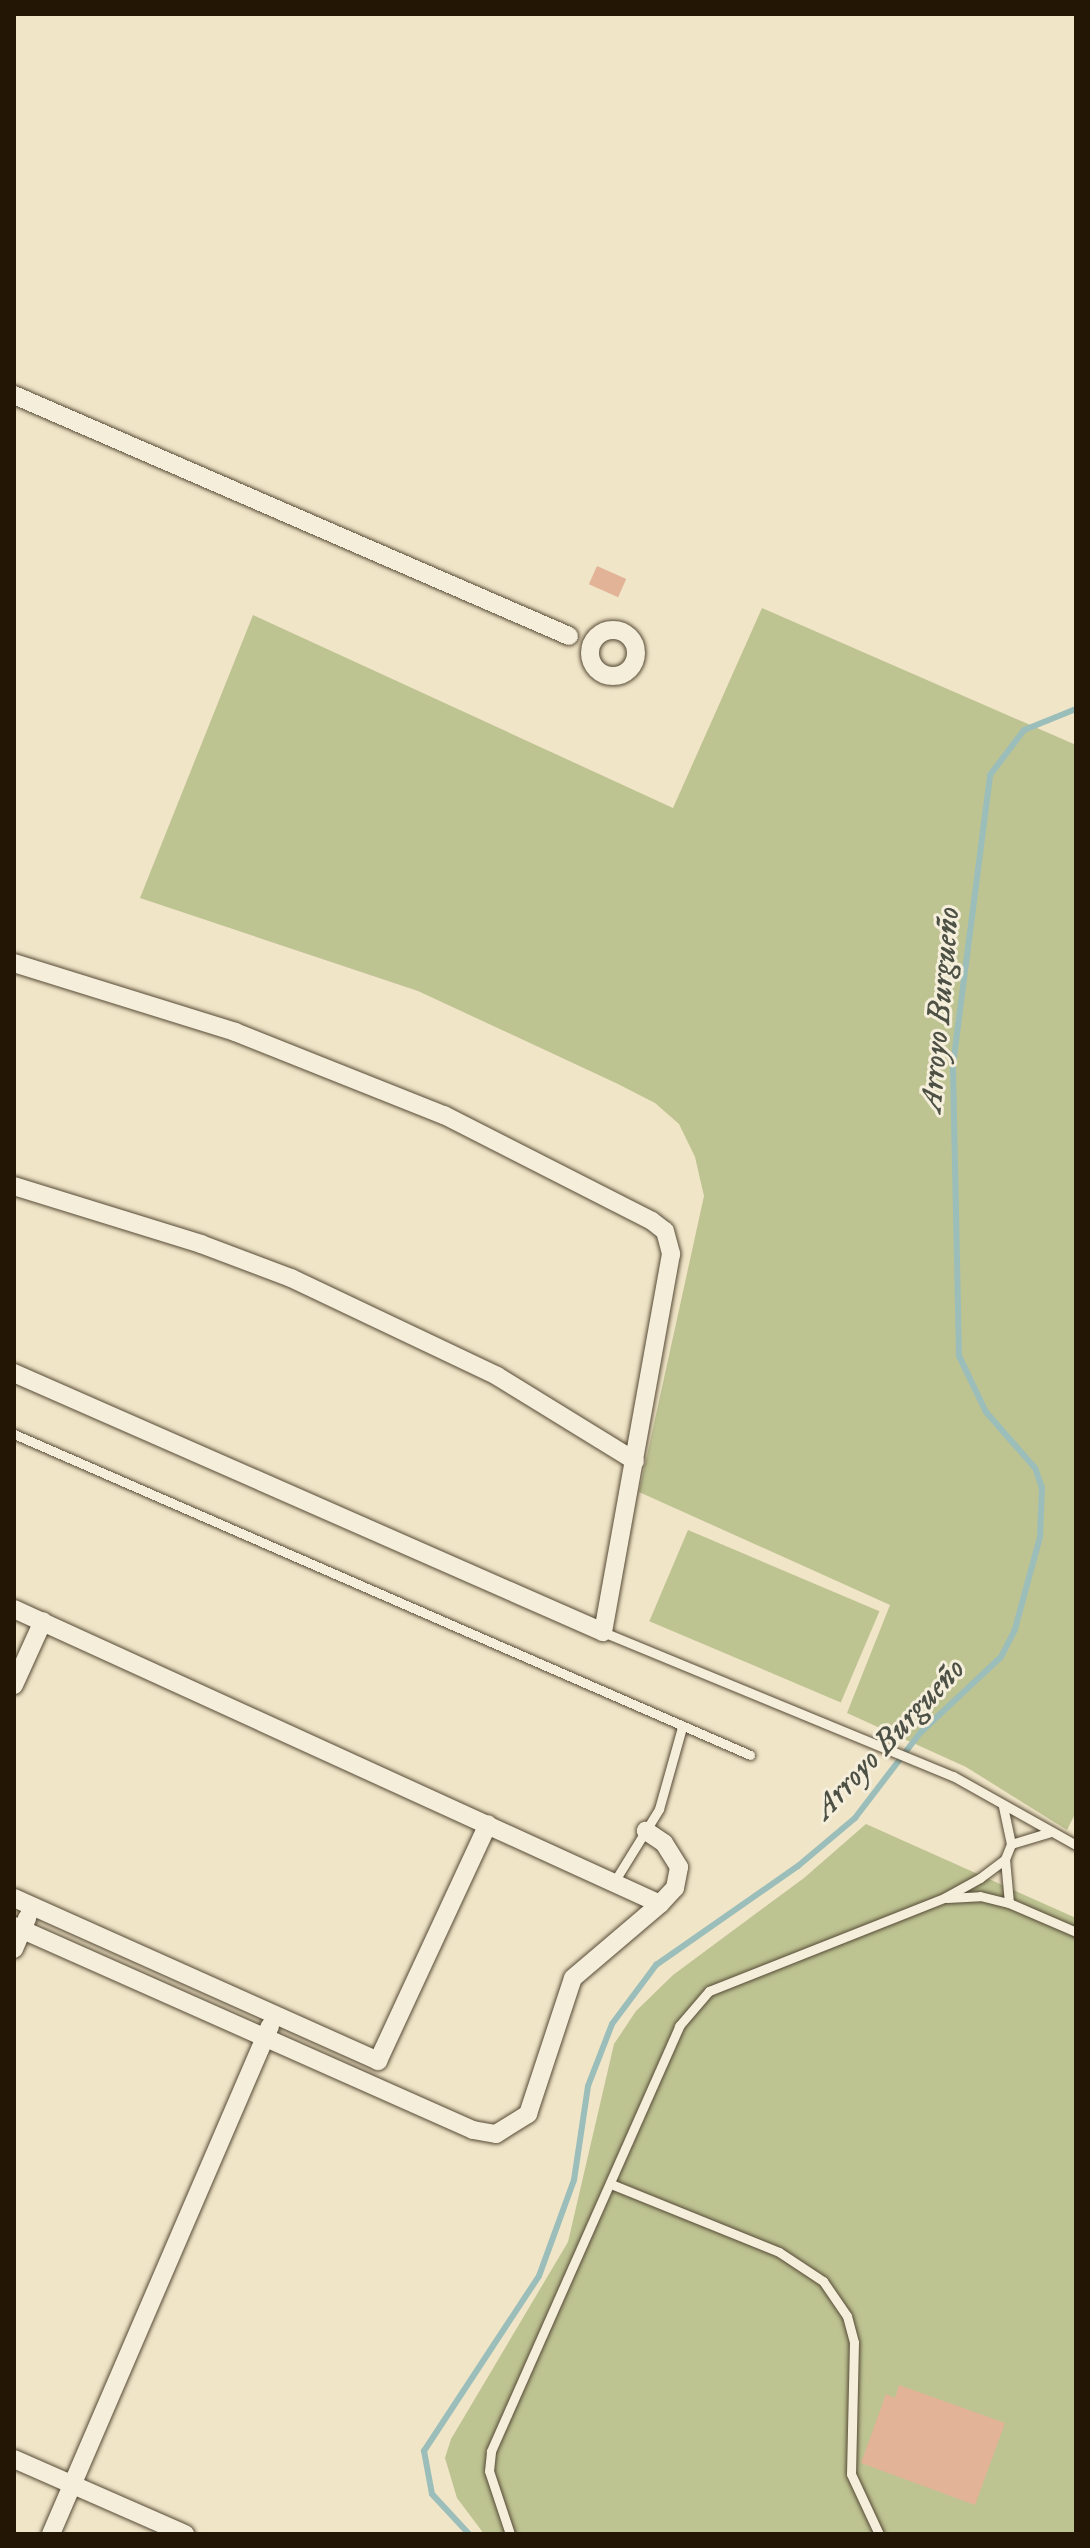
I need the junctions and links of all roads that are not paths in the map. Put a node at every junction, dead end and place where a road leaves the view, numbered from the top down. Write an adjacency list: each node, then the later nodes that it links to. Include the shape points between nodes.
1 (14, 395): 3 (street)
2 (601, 633): 3 (street); 4 (street, via 591,645); 4 (street, via 623,632 633,643 635,658 628,671 614,676 599,672)
3 (569, 636): 4 (street)
4 (591, 660)
5 (14, 963): 9 (street, via 235,1032 359,1078 573,1177 665,1231 671,1254)
6 (14, 1186): 9 (street, via 291,1278 497,1376)
7 (14, 1373): 12 (street)
8 (14, 1434): 14 (lane)
9 (635, 1461): 12 (street)
10 (14, 1609): 11 (street)
11 (43, 1621): 13 (street); 17 (street)
12 (603, 1632): 16 (lane, via 953,1776)
13 (14, 1685)
14 (682, 1727): 15 (lane); 18 (lane, via 659,1809)
15 (750, 1755)
16 (1003, 1805): 19 (lane); 20 (lane)
17 (488, 1824): 23 (street); 32 (street, via 378,2061)
18 (646, 1831): 23 (lane); 27 (street, via 664,1843 679,1867 675,1888)
19 (1051, 1832): 20 (lane); 21 (lane)
20 (1011, 1844): 22 (lane)
21 (1076, 1845)
22 (1005, 1859): 25 (lane); 26 (lane)
23 (614, 1882): 27 (street)
24 (14, 1898): 28 (street)
25 (944, 1898): 26 (lane, via 980,1896); 34 (lane, via 709,1991 679,2026)
26 (1009, 1903): 30 (lane)
27 (660, 1904): 33 (street, via 573,1978 528,2114 506,2131 473,2130)
28 (32, 1906): 29 (street); 32 (street)
29 (18, 1927): 31 (street); 33 (street)
30 (1076, 1932)
31 (14, 1949)
32 (276, 2011): 33 (street)
33 (266, 2034): 36 (street)
34 (611, 2184): 39 (lane, via 491,2451 489,2471); 40 (lane, via 779,2252 823,2281 847,2316 854,2342 851,2474)
35 (14, 2459): 36 (street)
36 (72, 2485): 37 (street); 38 (street)
37 (51, 2534)
38 (185, 2534)
39 (510, 2534)
40 (879, 2534)

